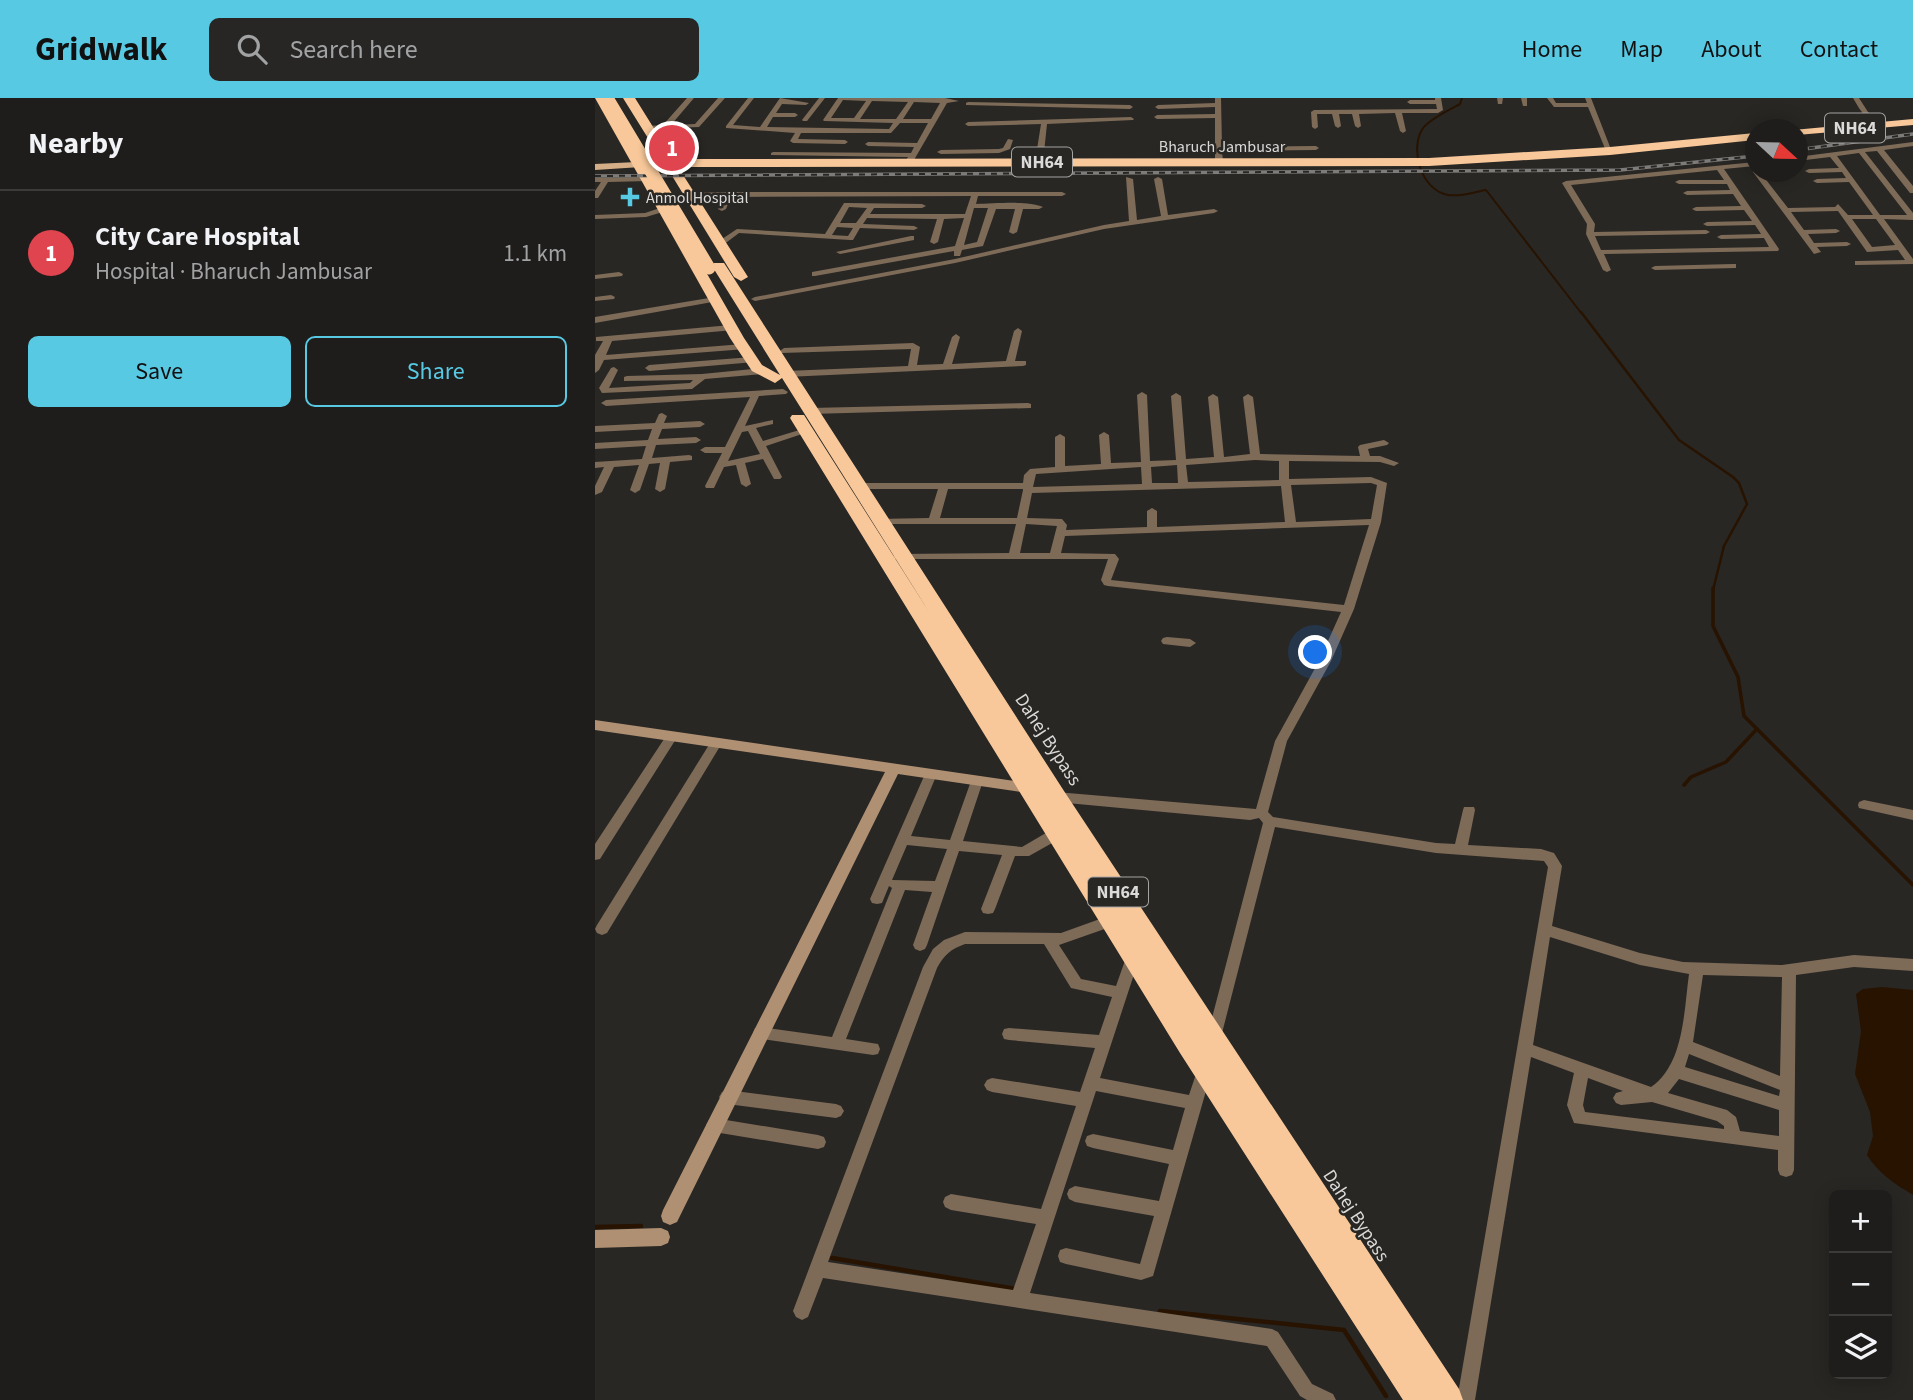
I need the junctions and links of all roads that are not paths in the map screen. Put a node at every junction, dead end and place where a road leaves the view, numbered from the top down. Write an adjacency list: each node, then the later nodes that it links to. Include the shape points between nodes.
1 (600, 98): 83 (highway)
2 (607, 98): 166 (highway, Dahej Bypass, bridge)
3 (618, 98): 166 (highway, Dahej Bypass)
4 (629, 98): 56 (highway)
5 (691, 98): 52 (street)
6 (751, 98): 29 (street)
7 (822, 98): 43 (street)
8 (855, 98): 13 (street); 38 (street); 44 (street, via 841,98 826,120)
9 (1366, 98): 34 (street)
10 (1387, 98): 35 (street)
11 (1549, 98): 18 (street, via 1553,105)
12 (1856, 98): 51 (street, via 1861,109)
13 (870, 99): 14 (street); 44 (street)
14 (895, 99): 25 (street)
15 (781, 100): 24 (street); 36 (street)
16 (945, 100): 17 (street); 25 (street, via 926,106); 45 (street)
17 (956, 101)
18 (1589, 101): 72 (street)
19 (724, 102): 52 (street, via 697,126)
20 (1024, 102): 26 (street); 30 (street); 50 (street)
21 (1197, 102): 22 (street); 31 (street); 41 (street)
22 (1218, 102): 39 (street)
23 (1439, 102): 27 (street, via 1438,111)
24 (806, 103)
25 (910, 103): 46 (street)
26 (968, 104)
27 (1410, 104): 35 (street)
28 (735, 106): 29 (street)
29 (744, 106): 57 (street, via 728,127)
30 (1130, 107)
31 (1158, 107)
32 (1335, 111): 33 (street); 53 (street); 55 (street, via 1313,112)
33 (1355, 111): 34 (street); 54 (street)
34 (1368, 111): 35 (street)
35 (1394, 111): 60 (street)
36 (772, 114): 37 (street); 57 (street)
37 (795, 116)
38 (843, 116)
39 (1217, 116): 41 (street); 77 (street)
40 (1157, 117): 41 (street)
41 (1197, 117)
42 (1131, 119): 47 (street)
43 (805, 120)
44 (854, 120): 46 (street)
45 (933, 121): 46 (street); 68 (street)
46 (897, 122): 58 (street, via 891,131)
47 (1044, 122): 50 (street); 82 (street)
48 (1913, 122): 51 (highway, NH64)
49 (968, 124): 50 (street)
50 (1016, 124)
51 (1881, 125): 61 (highway, NH64)
52 (666, 126): 56 (street)
53 (1338, 126)
54 (1358, 126)
55 (1315, 127)
56 (647, 128): 84 (highway)
57 (762, 129): 59 (street)
58 (820, 130): 59 (street); 64 (street)
59 (799, 131): 64 (street, via 793,141)
60 (1403, 131)
61 (1808, 131)
62 (1745, 137): 72 (highway, Bharuch Jambusar / NH64)
63 (1010, 140): 73 (street, via 1003,150)
64 (813, 142): 65 (street); 80 (street)
65 (845, 142)
66 (868, 144): 68 (street)
67 (1910, 144): 70 (street); 74 (street)
68 (919, 145): 81 (street)
69 (1316, 148): 78 (street)
70 (1879, 148): 71 (street); 106 (street)
71 (1860, 150): 76 (street); 137 (street)
72 (1610, 151): 78 (highway, Bharuch Jambusar / NH64, via 1429,162)
73 (940, 153): 81 (highway, Bharuch Jambusar / NH64); 82 (highway, Bharuch Jambusar / NH64)
74 (1913, 153)
75 (773, 154): 80 (street)
76 (1832, 154): 79 (street); 88 (street)
77 (1219, 155): 78 (highway, Bharuch Jambusar / NH64); 82 (highway, Bharuch Jambusar / NH64)
78 (1269, 155)
79 (1808, 157)
80 (804, 159): 81 (highway, Bharuch Jambusar / NH64); 84 (highway, Bharuch Jambusar / NH64)
81 (911, 159)
82 (1039, 162)
83 (636, 164): 84 (highway, Bharuch Jambusar / NH64); 85 (main road, Bharuch Jambusar); 90 (highway, NH64)
84 (669, 164): 116 (highway, NH64)
85 (595, 166)
86 (1719, 168): 87 (street); 103 (street); 148 (street, via 1570,181 1566,185 1591,224)
87 (1745, 168)
88 (1843, 170): 89 (street); 96 (street)
89 (1809, 171)
90 (646, 179): 94 (street); 125 (highway, NH64)
91 (1129, 179): 139 (street)
92 (1158, 179): 138 (street)
93 (595, 180): 94 (street)
94 (606, 180): 117 (street)
95 (936, 180): 118 (street)
96 (1851, 180): 100 (street); 136 (street)
97 (912, 181): 108 (street)
98 (990, 181): 113 (street)
99 (1038, 181): 114 (street)
100 (1817, 181)
101 (859, 182): 111 (street)
102 (885, 182): 112 (street)
103 (1729, 182): 105 (street); 107 (street)
104 (1765, 182): 128 (street)
105 (1679, 183)
106 (1913, 191)
107 (1735, 192): 109 (street); 124 (street)
108 (907, 193): 112 (street); 118 (street)
109 (1686, 193)
110 (729, 194): 111 (street, via 805,190); 116 (street); 126 (street)
111 (854, 194): 112 (street)
112 (880, 194)
113 (986, 194): 114 (street); 119 (street)
114 (1035, 194): 115 (street, via 1050,190)
115 (1062, 194)
116 (690, 195): 154 (highway, NH64)
117 (595, 196)
118 (926, 199): 119 (street); 119 (street, via 958,190); 120 (street); 133 (street)
119 (973, 200): 121 (street); 131 (street)
120 (872, 205): 130 (street); 149 (street, via 846,205)
121 (993, 206): 122 (street); 156 (street, via 982,243)
122 (1020, 206): 123 (street); 145 (street)
123 (1039, 206)
124 (1747, 208): 127 (street); 140 (street)
125 (663, 209): 132 (street, via 648,215); 175 (highway, NH64)
126 (722, 209)
127 (1696, 209)
128 (1785, 210): 135 (street, via 1837,207); 146 (street)
129 (1214, 211): 138 (street)
130 (865, 216): 133 (street); 142 (street)
131 (969, 216): 134 (street); 156 (street)
132 (595, 217)
133 (918, 217): 134 (street); 143 (street)
134 (941, 217): 153 (street)
135 (1848, 217): 136 (street); 157 (street, via 1866,244)
136 (1878, 217): 137 (street); 157 (street)
137 (1913, 217)
138 (1165, 218): 139 (street)
139 (1133, 222): 162 (street)
140 (1757, 223): 147 (street); 150 (street)
141 (837, 225): 142 (street)
142 (858, 227): 143 (street); 149 (street, via 851,238)
143 (914, 228): 152 (street)
144 (1836, 231): 146 (street)
145 (1013, 232)
146 (1802, 232): 155 (street, via 1815,249)
147 (1635, 233): 148 (street); 158 (street)
148 (1590, 234): 160 (street)
149 (824, 236): 154 (street, via 737,230)
150 (1766, 236): 151 (street); 158 (street, via 1775,249)
151 (1721, 237)
152 (911, 238): 159 (street); 161 (street)
153 (934, 242)
154 (720, 243): 176 (highway, NH64)
155 (1847, 244)
156 (959, 247): 161 (street); 162 (street)
157 (1901, 247): 164 (street)
158 (1645, 251): 160 (street); 167 (street)
159 (840, 252)
160 (1598, 252): 168 (street)
161 (904, 257): 170 (street)
162 (955, 261): 176 (street)
163 (1858, 262): 164 (street)
164 (1912, 262)
165 (1733, 266): 167 (street)
166 (714, 267): 194 (highway, Dahej Bypass)
167 (1655, 268): 172 (street)
168 (1607, 270)
169 (619, 274): 171 (street)
170 (815, 274)
171 (595, 277)
172 (1662, 280)
173 (611, 296): 174 (street)
174 (595, 299)
175 (715, 299): 177 (street); 178 (highway, NH64)
176 (755, 299): 183 (highway, NH64)
177 (595, 320)
178 (731, 328): 180 (street); 182 (highway, NH64)
179 (1018, 331): 187 (street)
180 (659, 334): 184 (street); 185 (street, via 603,339)
181 (956, 337): 188 (street)
182 (743, 347): 184 (street); 194 (highway, NH64)
183 (784, 351): 190 (street, via 913,346); 194 (highway, NH64, via 791,365)
184 (652, 354): 185 (street)
185 (598, 358): 191 (street)
186 (1023, 363): 187 (street)
187 (1010, 364): 188 (street)
188 (946, 367): 190 (street)
189 (649, 368): 194 (street)
190 (912, 368): 194 (street)
191 (595, 370)
192 (614, 370): 193 (street, via 605,391 695,386)
193 (702, 377): 194 (street); 195 (street)
194 (779, 378): 196 (street); 204 (highway, Dahej Bypass / NH64)
195 (627, 379)
196 (757, 394): 201 (street); 209 (street)
197 (1142, 395): 231 (street)
198 (1176, 396): 228 (street)
199 (1213, 397): 225 (street)
200 (1248, 397): 220 (street)
201 (606, 403)
202 (1028, 405): 204 (street)
203 (660, 421): 206 (street); 208 (street); 213 (street)
204 (808, 421): 215 (street); 241 (highway, Dahej Bypass / NH64); 262 (highway, Dahej Bypass / NH64)
205 (770, 422): 207 (street)
206 (700, 424)
207 (751, 427): 209 (street); 215 (street)
208 (595, 429)
209 (736, 431): 218 (street)
210 (1104, 435): 234 (street)
211 (1060, 437): 236 (street)
212 (695, 440): 213 (street)
213 (652, 443): 216 (street); 227 (street)
214 (1384, 443): 223 (street, via 1363,447)
215 (760, 445): 219 (street)
216 (595, 446)
217 (705, 450): 218 (street)
218 (727, 450): 233 (street)
219 (767, 456): 226 (street); 237 (street)
220 (1254, 457): 222 (street); 225 (street)
221 (689, 458): 224 (street)
222 (1283, 458): 223 (street); 238 (street)
223 (1366, 459): 229 (street)
224 (666, 460): 227 (street); 247 (street)
225 (1219, 460): 228 (street)
226 (740, 461): 233 (street); 239 (street)
227 (645, 462): 230 (street); 248 (street)
228 (1181, 462): 231 (street); 244 (street)
229 (1394, 463)
230 (610, 464): 232 (street); 249 (street)
231 (1146, 464): 234 (street); 243 (street)
232 (595, 465)
233 (720, 465): 240 (street)
234 (1106, 466): 235 (street)
235 (1080, 468): 236 (street); 246 (street)
236 (1060, 469): 245 (street, via 1033,471)
237 (778, 477)
238 (1285, 483): 244 (street); 254 (street, via 1379,481 1383,486); 255 (street)
239 (746, 484)
240 (711, 486)
241 (857, 486): 242 (street); 253 (highway, Dahej Bypass / NH64)
242 (944, 486): 245 (street); 251 (street)
243 (1147, 486): 244 (street); 246 (street)
244 (1183, 486)
245 (1028, 488): 246 (street); 252 (street)
246 (1076, 488)
247 (660, 489)
248 (635, 491)
249 (597, 492)
250 (1152, 511): 256 (street)
251 (934, 520): 252 (street); 253 (street)
252 (1022, 520): 258 (street, via 1058,521); 259 (street)
253 (880, 521): 262 (highway, Dahej Bypass / NH64)
254 (1376, 522): 255 (street); 263 (street)
255 (1291, 526): 256 (street)
256 (1152, 531): 257 (street)
257 (1113, 532): 258 (street); 261 (street)
258 (1061, 533): 260 (street)
259 (1014, 556): 260 (street); 262 (street)
260 (1055, 556): 261 (street)
261 (1104, 556): 263 (street, via 1114,558 1105,580 1108,583)
262 (895, 557): 272 (highway, Dahej Bypass / NH64); 273 (highway, Dahej Bypass / NH64)
263 (1348, 609): 277 (street, via 1281,741)
264 (1167, 641): 265 (street)
265 (1190, 643)
266 (595, 725): 267 (street)
267 (672, 736): 268 (street); 283 (street)
268 (716, 743): 269 (street); 290 (street)
269 (894, 769): 270 (street); 299 (street)
270 (931, 774): 271 (street); 279 (street)
271 (977, 781): 272 (street); 280 (street)
272 (1028, 788): 273 (street); 278 (highway, Dahej Bypass / NH64)
273 (1055, 794): 277 (street); 301 (highway, Dahej Bypass / NH64)
274 (1864, 805): 276 (street)
275 (1469, 810): 281 (street)
276 (1913, 815)
277 (1265, 817): 281 (street); 301 (street)
278 (1056, 834): 282 (street, via 1024,852); 289 (highway, Dahej Bypass / NH64)
279 (903, 840): 280 (street); 284 (street)
280 (953, 845): 282 (street); 286 (street)
281 (1460, 850): 291 (street, via 1549,856 1555,866)
282 (1010, 852): 288 (street)
283 (595, 855)
284 (884, 883): 285 (street); 287 (street)
285 (901, 884): 286 (street); 303 (street)
286 (939, 887): 293 (street)
287 (877, 899)
288 (988, 909)
289 (1111, 921): 292 (street, via 1061,939); 294 (highway, Dahej Bypass / NH64)
290 (601, 929)
291 (1543, 929): 296 (street, via 1640,959); 305 (street)
292 (1047, 938): 298 (street, via 1076,984); 335 (street, via 965,938 938,953)
293 (920, 945)
294 (1133, 956): 298 (street); 307 (highway, Dahej Bypass / NH64)
295 (1913, 965): 297 (street, via 1853,961)
296 (1697, 968): 297 (street); 304 (street)
297 (1789, 971): 312 (street)
298 (1120, 993): 302 (street)
299 (760, 1033): 303 (street); 314 (street)
300 (1009, 1034): 302 (street)
301 (1214, 1040): 338 (highway, Dahej Bypass / NH64)
302 (1103, 1042): 310 (street)
303 (837, 1044): 306 (street)
304 (1685, 1046): 309 (street); 312 (street)
305 (1524, 1048): 308 (street); 338 (street)
306 (873, 1049)
307 (1205, 1069): 317 (street); 340 (highway, Dahej Bypass / NH64)
308 (1582, 1069): 313 (street); 321 (street, via 1575,1105 1579,1118)
309 (1676, 1071): 313 (street); 318 (street)
310 (1090, 1083): 316 (street); 317 (street)
311 (992, 1084): 316 (street)
312 (1787, 1086): 318 (street)
313 (1653, 1095): 315 (street); 321 (street, via 1728,1118)
314 (727, 1097): 319 (street); 320 (street)
315 (1621, 1098)
316 (1084, 1100): 331 (street)
317 (1195, 1103): 325 (street)
318 (1787, 1105): 324 (street)
319 (836, 1111)
320 (714, 1125): 323 (street); 330 (street)
321 (1733, 1136): 324 (street)
322 (1093, 1141): 325 (street)
323 (818, 1142)
324 (1786, 1144): 326 (street)
325 (1179, 1159): 329 (street)
326 (1786, 1170)
327 (1075, 1194): 329 (street)
328 (951, 1202): 331 (street)
329 (1165, 1210): 334 (street, via 1147,1270)
330 (670, 1216)
331 (1045, 1218): 336 (street)
332 (661, 1237): 333 (street)
333 (595, 1239)
334 (1066, 1256)
335 (818, 1269): 336 (street); 337 (street)
336 (1019, 1299): 339 (street, via 1272,1338 1306,1390)
337 (802, 1311)
338 (1449, 1399)
339 (1327, 1400)
340 (1421, 1400)

